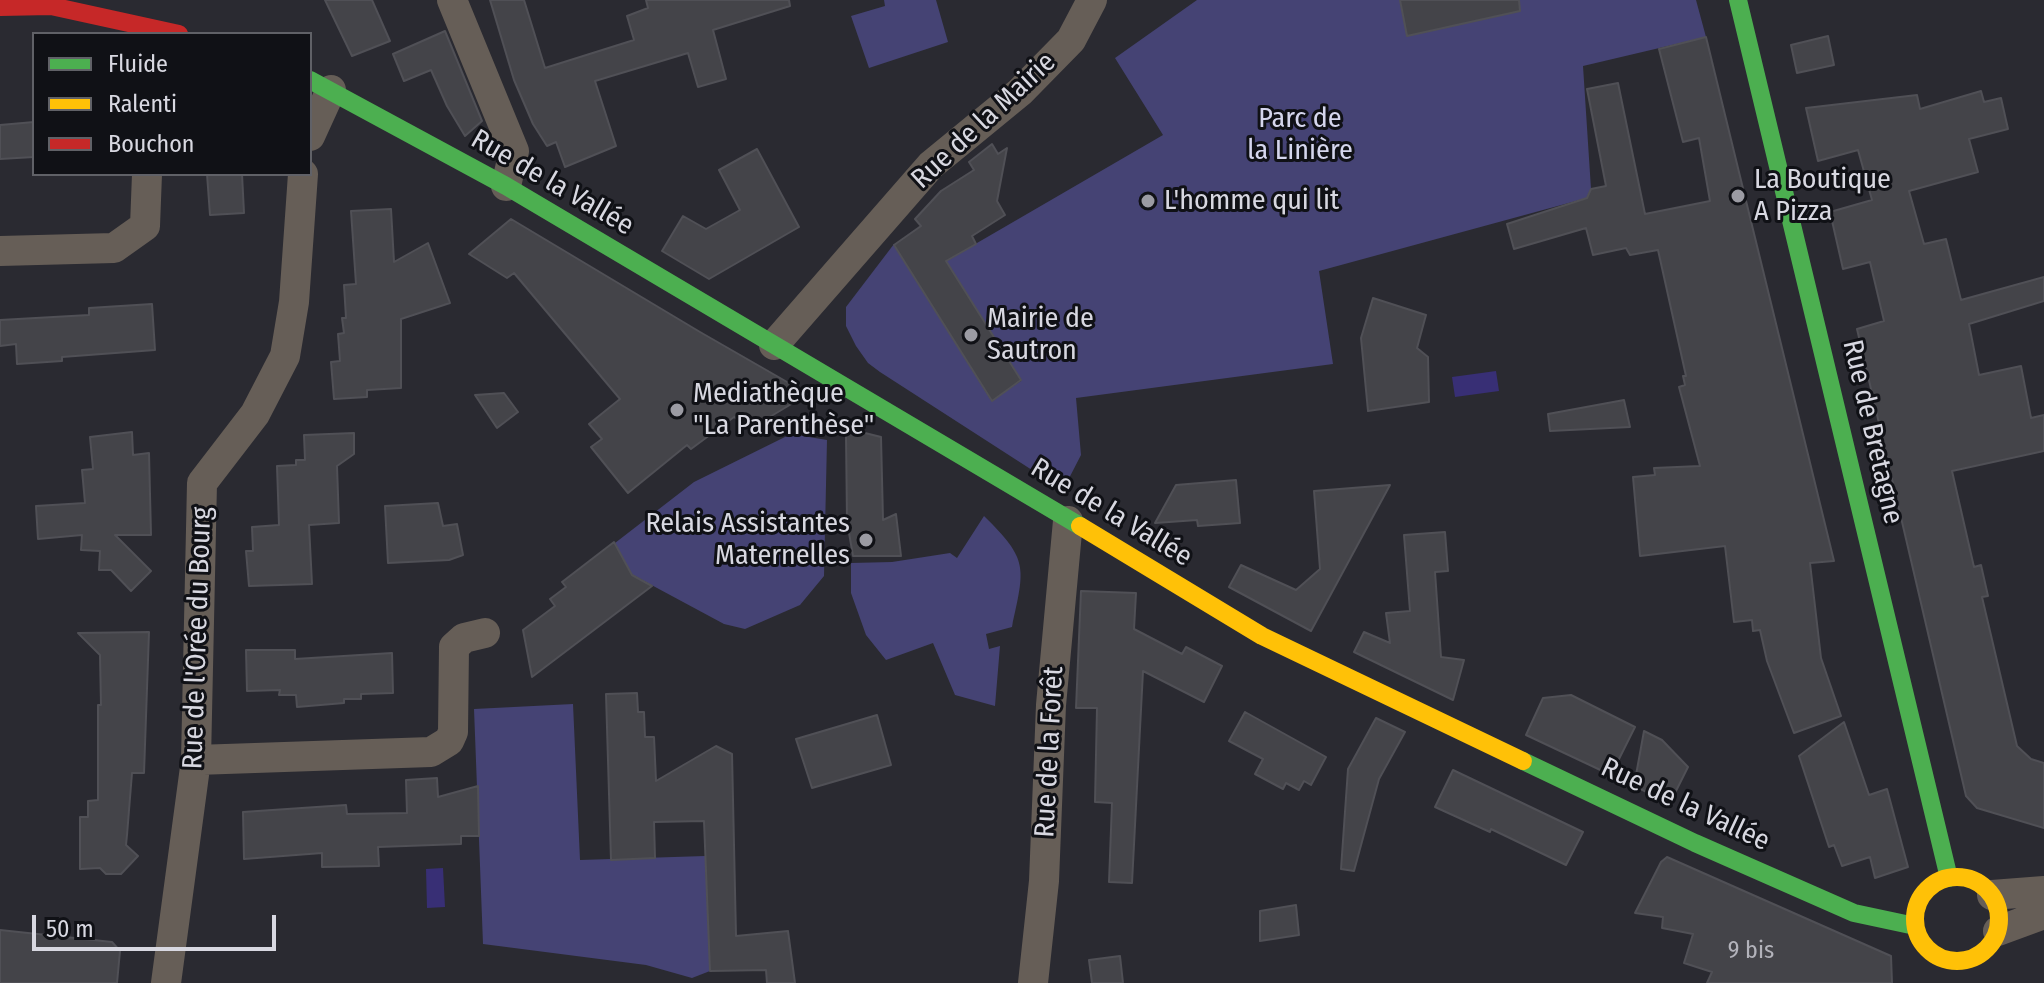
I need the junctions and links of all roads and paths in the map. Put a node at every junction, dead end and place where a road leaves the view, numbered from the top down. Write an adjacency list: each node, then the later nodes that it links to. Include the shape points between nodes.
1 (452, 0): 11 (street, via 514,151)
2 (1092, 0): 13 (street, Rue de la Mairie, via 1071,40 1020,92 931,165)
3 (1738, 0): 17 (street, Rue de Bretagne)
4 (0, 7): 5 (street, via 51,6)
5 (127, 27): 6 (street)
6 (164, 32)
7 (320, 85): 8 (street); 11 (street, Rue de la Vallée)
8 (312, 126)
9 (147, 176): 12 (street, via 145,226 114,248)
10 (303, 176): 16 (street, Rue de l'Orée du Bourg, via 285,356 255,414 202,483)
11 (506, 186): 13 (street, Rue de la Vallée)
12 (0, 251)
13 (774, 345): 14 (street, Rue de la Vallée)
14 (1068, 521): 21 (street, Rue de la Vallée, via 1321,665 1854,913); 25 (street, Rue de la Forêt)
15 (485, 633): 16 (street, via 464,638 454,647 453,732 431,752)
16 (196, 760): 24 (street, Rue de l'Orée du Bourg)
17 (1949, 878): 19 (street, via 1976,881); 21 (street, via 1920,898)
18 (2044, 891): 19 (street)
19 (1992, 895): 22 (street, via 1998,906)
20 (2044, 914): 22 (street)
21 (1915, 926): 23 (street, via 1936,956 1947,961)
22 (1998, 931): 23 (street, via 1993,943)
23 (1972, 959): 26 (street)
24 (166, 983)
25 (1033, 983)
26 (1973, 983)

